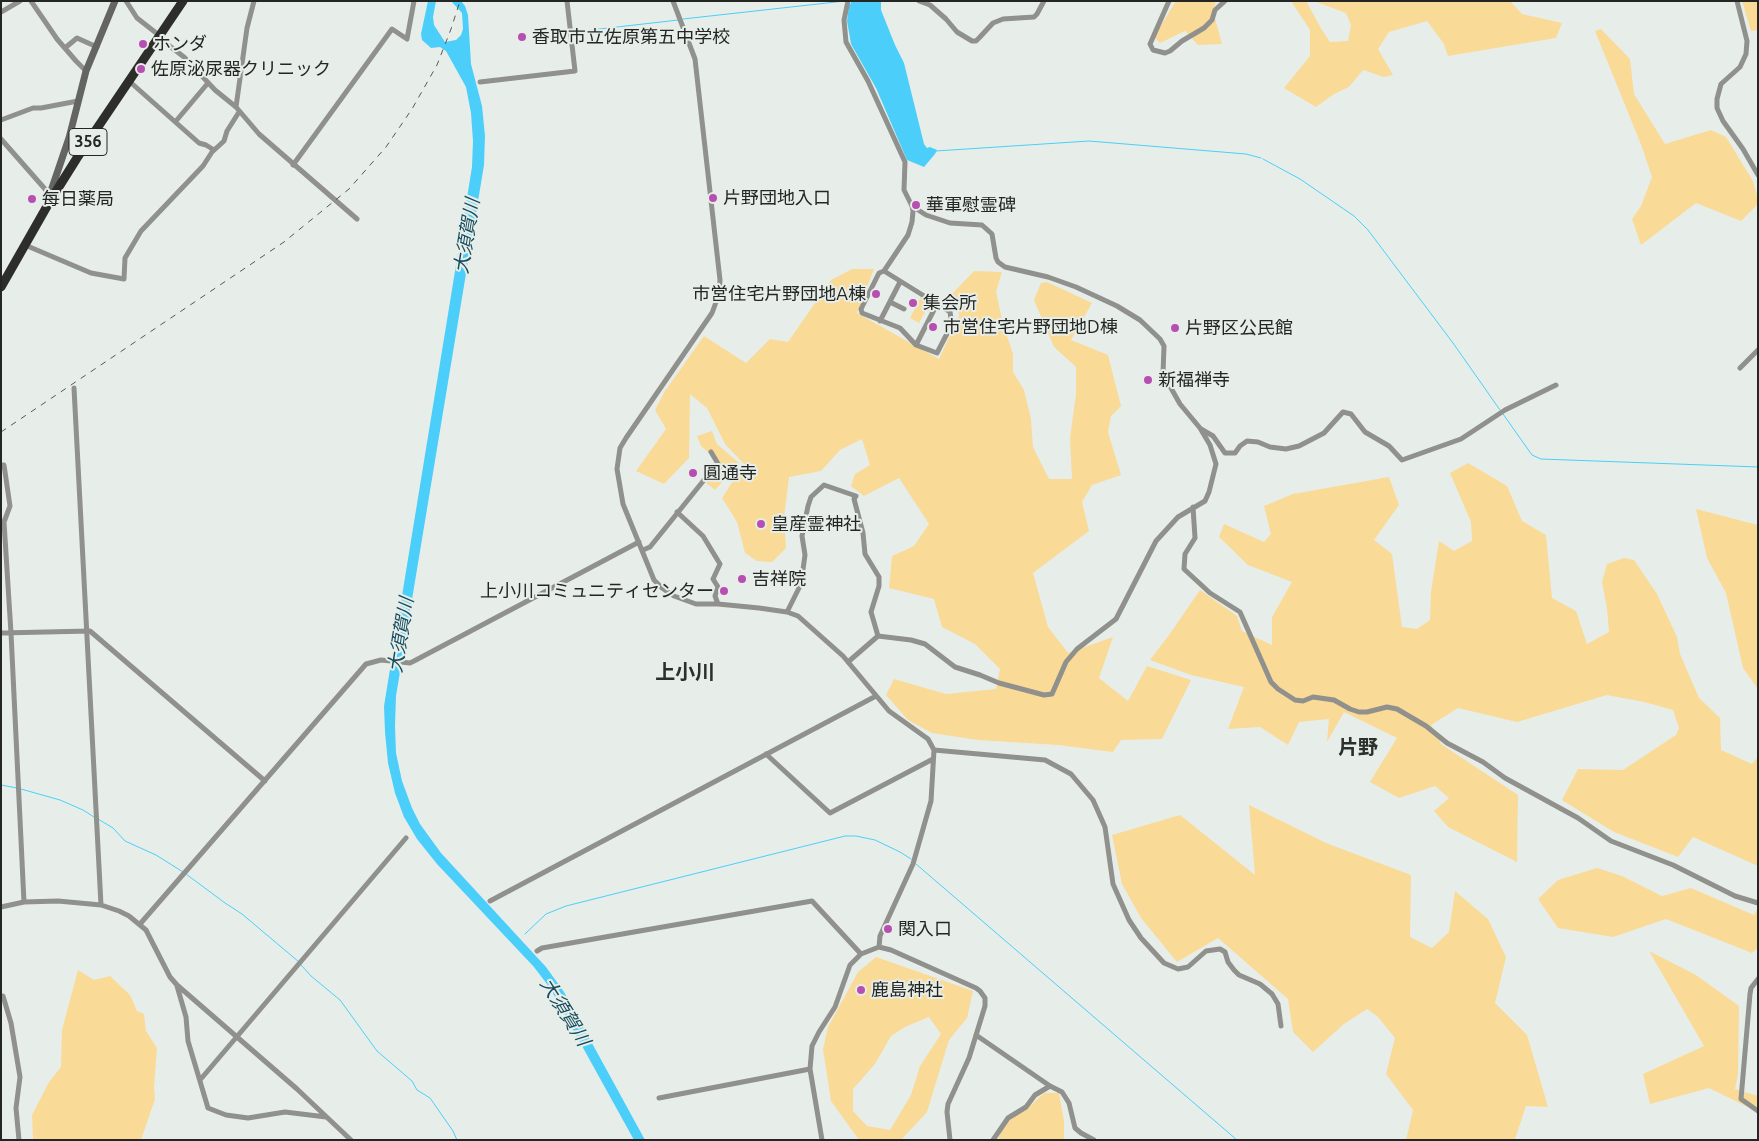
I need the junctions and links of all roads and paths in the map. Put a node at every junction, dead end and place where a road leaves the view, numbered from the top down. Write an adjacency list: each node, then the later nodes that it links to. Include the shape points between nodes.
1 (20, 1): 16 (street)
2 (31, 1): 19 (street)
3 (115, 1): 18 (street)
4 (126, 1): 17 (street, via 137,18)
5 (184, 1): 17 (highway, 356)
6 (254, 1): 25 (street, via 247,28)
7 (414, 1): 30 (street, via 407,39 392,29)
8 (567, 1): 22 (street, via 575,71)
9 (673, 1): 54 (street, via 695,59 719,287 712,313 629,433 619,453 623,504)
10 (848, 1): 33 (street, via 844,20 846,42 868,81 905,162 904,190)
11 (919, 1): 12 (street, via 930,4 957,32 972,41 993,23 1034,16)
12 (1044, 1)
13 (1168, 1): 14 (street, via 1150,44 1153,50 1165,53 1204,28)
14 (1225, 1)
15 (1737, 1): 31 (street, via 1747,41 1746,54 1740,67 1721,84 1717,108)
16 (1, 12)
17 (159, 37): 21 (highway, 356); 23 (street, via 184,57)
18 (97, 47): 19 (street, via 78,38); 20 (street)
19 (65, 48): 20 (street)
20 (86, 71): 24 (street)
21 (129, 81): 27 (street); 32 (highway, 356)
22 (480, 82)
23 (208, 83): 25 (street); 27 (street)
24 (78, 101): 26 (street, via 33,108); 32 (street)
25 (237, 110): 29 (street, via 224,141); 30 (street)
26 (1, 120)
27 (176, 121): 29 (street, via 199,143)
28 (1, 139): 32 (street, via 45,189)
29 (214, 150): 35 (street, via 203,166 141,231 125,258 124,279 91,273)
30 (293, 165): 34 (street)
31 (1758, 175)
32 (50, 201): 35 (highway, 356)
33 (912, 206): 36 (street, via 908,234); 48 (street, via 950,223 982,225 992,234 996,258 1005,267 1076,287 1140,320 1164,346 1163,374 1180,404)
34 (357, 219)
35 (25, 245): 38 (highway, 356)
36 (884, 271): 37 (street); 42 (street, via 879,273 861,309 862,313)
37 (900, 282): 39 (street); 40 (street)
38 (1, 288)
39 (890, 302): 41 (street); 42 (street)
40 (937, 304): 43 (street); 43 (street, via 950,312 952,324 940,349 937,353)
41 (904, 309)
42 (880, 321): 43 (street, via 900,328)
43 (916, 345)
44 (1758, 350): 45 (street)
45 (1740, 368)
46 (1556, 385): 48 (street, via 1505,410 1461,439 1402,460 1389,446 1365,432 1351,414 1343,412 1319,436 1299,446 1286,448 1247,441 1235,453 1225,453 1213,436)
47 (74, 388): 58 (street)
48 (1200, 428): 51 (street, via 1216,464 1209,492 1204,501)
49 (711, 452): 52 (street, via 720,468 704,480)
50 (1, 465): 53 (street, via 4,465 10,506)
51 (1193, 507): 61 (street, via 1178,517 1156,541 1116,618 1066,662 1052,694 1044,695 999,683 955,668 925,644); 71 (street, via 1195,538 1185,554 1184,569 1210,593 1240,612 1271,682 1278,689 1295,700 1334,700 1359,712 1387,707 1397,709 1456,749 1578,818 1611,841)
52 (677, 512): 55 (street, via 650,546); 56 (street, via 703,536 720,564 713,579 718,587 715,596)
53 (3, 522): 59 (street)
54 (639, 542): 55 (street); 67 (street, via 414,661 372,661 362,668)
55 (643, 550): 56 (street, via 654,580 662,588 685,602)
56 (718, 604): 57 (street)
57 (787, 612): 61 (street, via 801,584 805,555 802,536 808,506 811,497 824,485 856,496 854,500 865,554 879,576 871,612); 62 (street, via 798,616)
58 (86, 630): 59 (street); 67 (street); 72 (street)
59 (11, 632): 60 (street); 70 (street)
60 (1, 633)
61 (878, 636): 62 (street)
62 (848, 662): 63 (street)
63 (876, 696): 64 (street, via 896,717 928,739); 65 (street)
64 (934, 750): 66 (street); 81 (street, via 1045,760 1071,774 1093,800 1105,826 1113,884 1129,920 1142,938 1164,963 1178,969 1188,967 1206,951 1220,949 1225,952 1234,970 1272,994 1278,1004)
65 (766, 754): 66 (street, via 830,813); 69 (street)
66 (933, 759): 75 (street, via 931,801 915,855 880,936)
67 (265, 781): 74 (street)
68 (406, 838): 83 (street)
69 (490, 901)
70 (24, 902): 72 (street); 73 (street)
71 (1758, 903)
72 (101, 905): 74 (street)
73 (1, 907)
74 (140, 924): 79 (street)
75 (879, 947): 77 (street); 82 (street, via 980,990 986,1002)
76 (537, 951): 77 (street, via 812,901)
77 (861, 954): 84 (street, via 849,968 841,996 812,1046)
78 (1758, 979): 88 (street, via 1750,994 1741,1099)
79 (177, 985): 83 (street); 85 (street)
80 (1, 996): 90 (street, via 11,1023 20,1077 16,1108)
81 (1280, 1026)
82 (976, 1035): 86 (street); 93 (street, via 948,1104)
83 (236, 1038): 85 (street); 89 (street, via 297,1088)
84 (810, 1069): 87 (street); 92 (street)
85 (200, 1080): 89 (street, via 208,1108 226,1115 248,1118 285,1112)
86 (1050, 1086): 94 (street, via 1008,1118); 95 (street, via 1062,1092 1067,1099 1075,1128)
87 (659, 1098)
88 (1758, 1111)
89 (326, 1118): 91 (street)
90 (19, 1140)
91 (351, 1140)
92 (822, 1140)
93 (950, 1140)
94 (993, 1140)
95 (1094, 1140)

